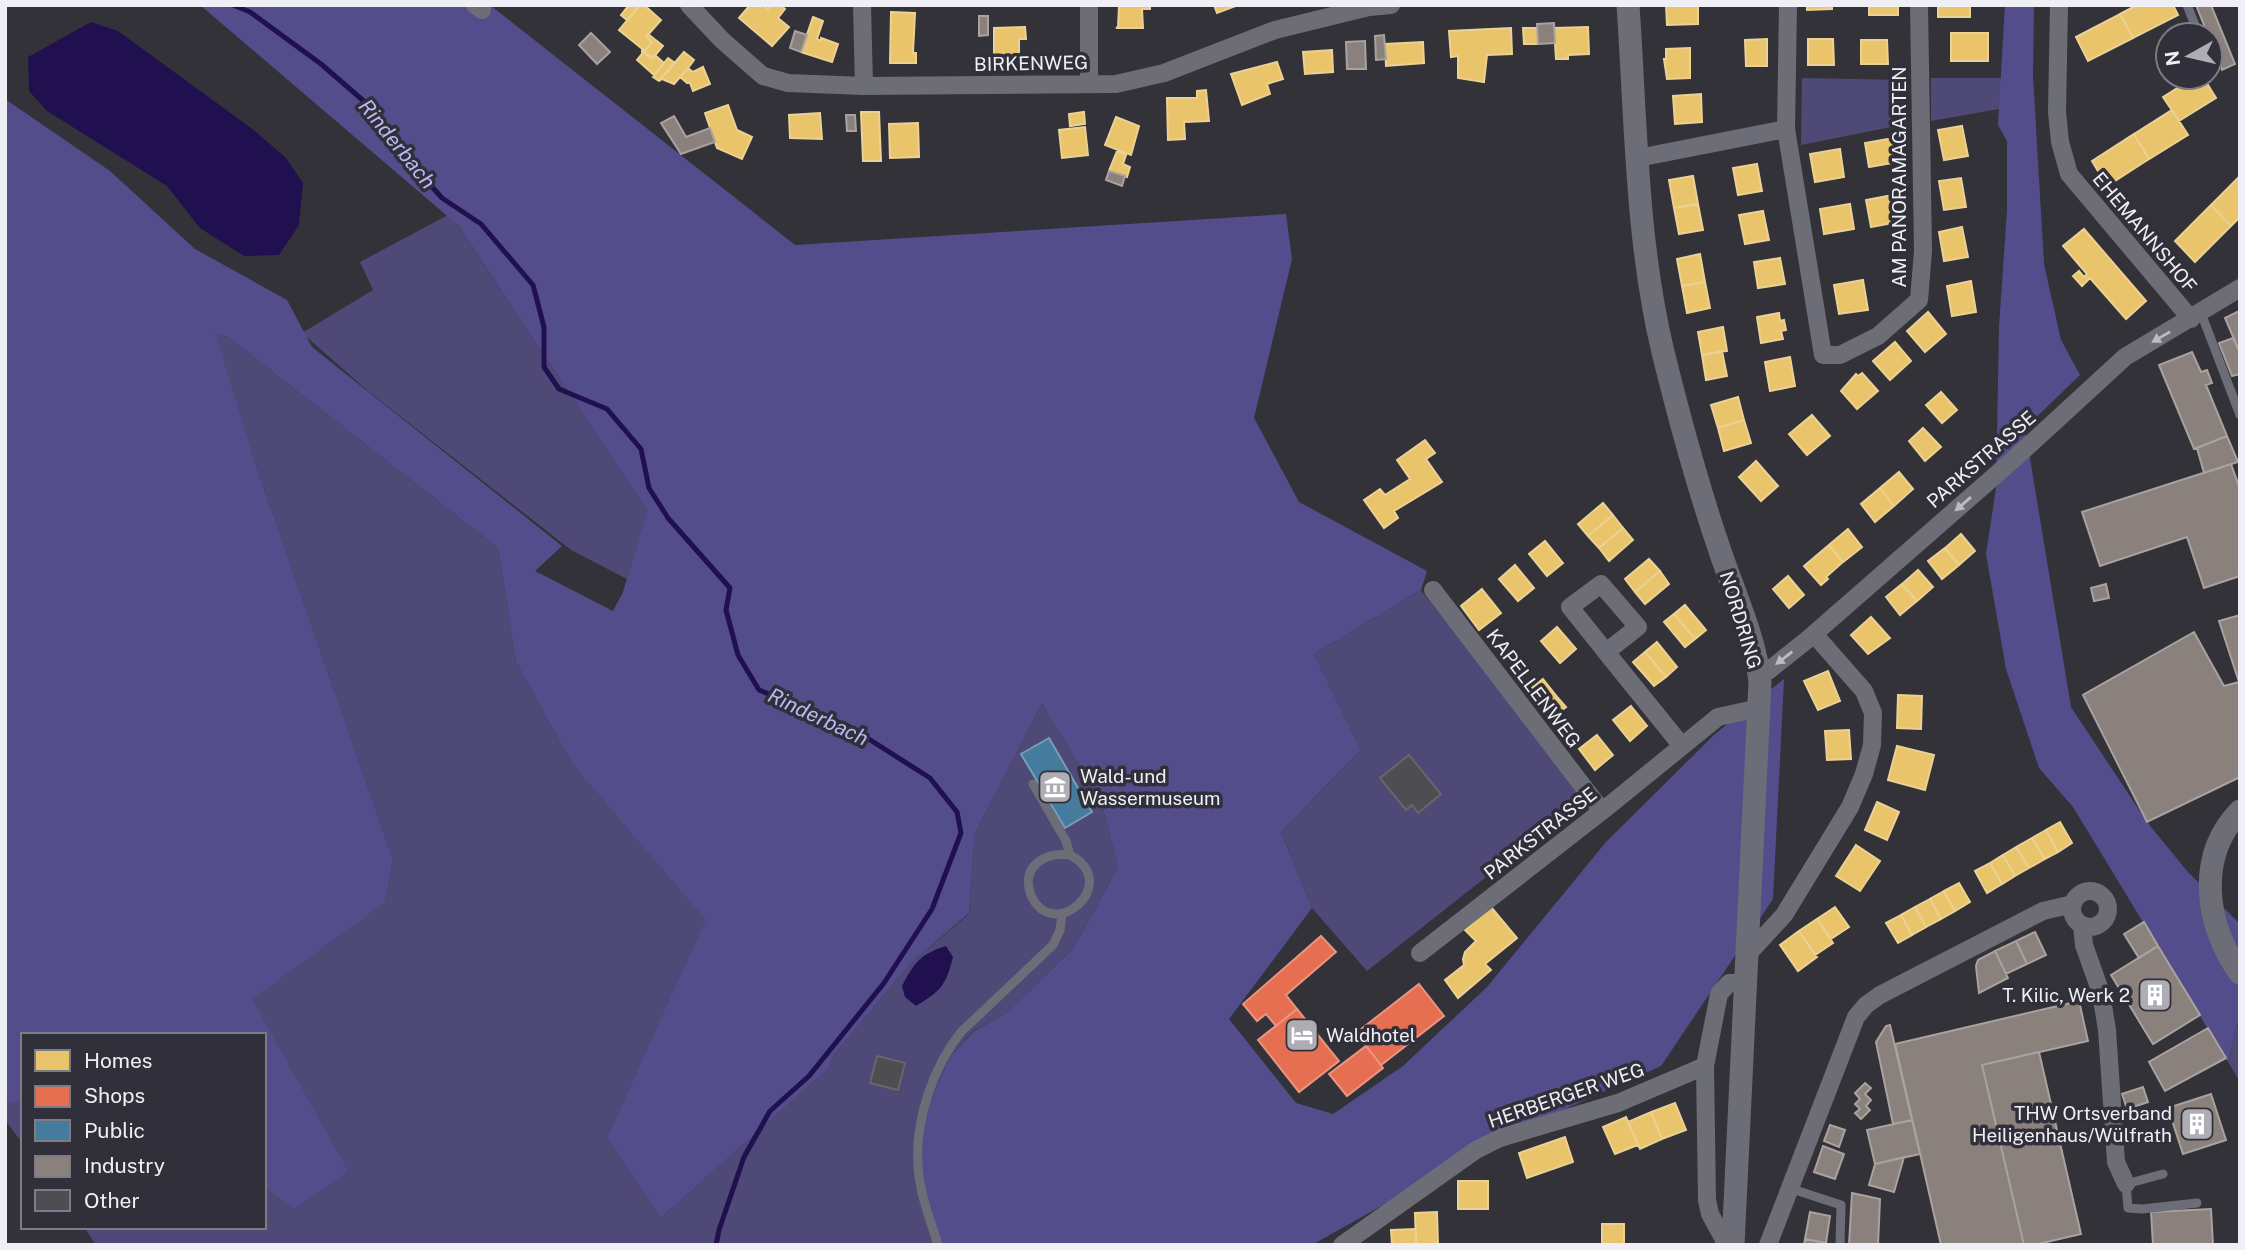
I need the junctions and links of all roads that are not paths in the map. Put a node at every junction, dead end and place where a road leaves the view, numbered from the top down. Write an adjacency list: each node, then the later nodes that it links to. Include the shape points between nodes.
1 (689, 5): 11 (street, BIRKENWEG, via 763,76 788,83)
2 (862, 5): 11 (street)
3 (1089, 5): 10 (street)
4 (1391, 5): 9 (street, BIRKENWEG)
5 (1628, 5): 13 (street, NORDRING)
6 (1788, 5): 12 (street, AM PANORAMAGARTEN)
7 (1919, 5): 12 (street, AM PANORAMAGARTEN, via 1923,251 1919,300 1878,336 1840,355 1823,355)
8 (2059, 5): 15 (street, EHEMANNSHOF, via 2057,112 2069,174)
9 (1368, 6): 10 (street, BIRKENWEG, via 1275,30 1164,73 1116,84)
10 (1089, 84): 11 (street, BIRKENWEG)
11 (863, 86)
12 (1786, 129): 13 (street)
13 (1638, 158): 20 (street, NORDRING, via 1650,290 1663,352)
14 (2240, 288): 15 (street, PARKSTRASSE)
15 (2196, 316): 16 (lane); 18 (street, PARKSTRASSE, one-way to 18, via 2126,357)
16 (2240, 415)
17 (1433, 590): 24 (street, KAPELLENWEG)
18 (1814, 634): 20 (street, PARKSTRASSE, one-way to 20, via 1768,671); 31 (street, via 1864,691 1873,713 1872,745 1850,807 1784,915)
19 (1606, 653): 22 (street)
20 (1759, 673): 21 (street, NORDRING)
21 (1759, 708): 22 (street, PARKSTRASSE, via 1718,717); 31 (street, NORDRING)
22 (1682, 746): 24 (street, PARKSTRASSE)
23 (1032, 784): 26 (lane)
24 (1602, 811): 30 (street, PARKSTRASSE)
25 (2240, 811): 32 (street, via 2219,840 2210,898 2220,939)
26 (1070, 855): 28 (lane, via 1084,866 1088,892 1080,905); 28 (lane, via 1044,857 1029,877 1030,892 1040,907)
27 (2073, 904): 29 (street, via 2074,916); 29 (street, via 2089,891 2099,893 2106,902 2108,912 2102,922); 37 (street, via 2043,911 1866,1005 1856,1017)
28 (1062, 914): 39 (lane, via 1052,945 948,1049 922,1116 918,1164)
29 (2082, 925): 36 (street, via 2101,993 2116,1162)
30 (1420, 953)
31 (1748, 954): 33 (street, NORDRING)
32 (2240, 973)
33 (1746, 984): 34 (street, via 1729,983 1719,994); 42 (street, NORDRING)
34 (1705, 1066): 40 (street, HERBERGER WEG, via 1618,1103 1500,1138 1476,1150); 41 (street, via 1707,1200)
35 (2163, 1174): 36 (lane)
36 (2126, 1184): 38 (lane, via 2128,1208)
37 (1789, 1188): 43 (street); 44 (lane, via 1841,1205)
38 (2197, 1203)
39 (937, 1245)
40 (1342, 1245)
41 (1727, 1245)
42 (1733, 1245)
43 (1768, 1245)
44 (1840, 1245)

